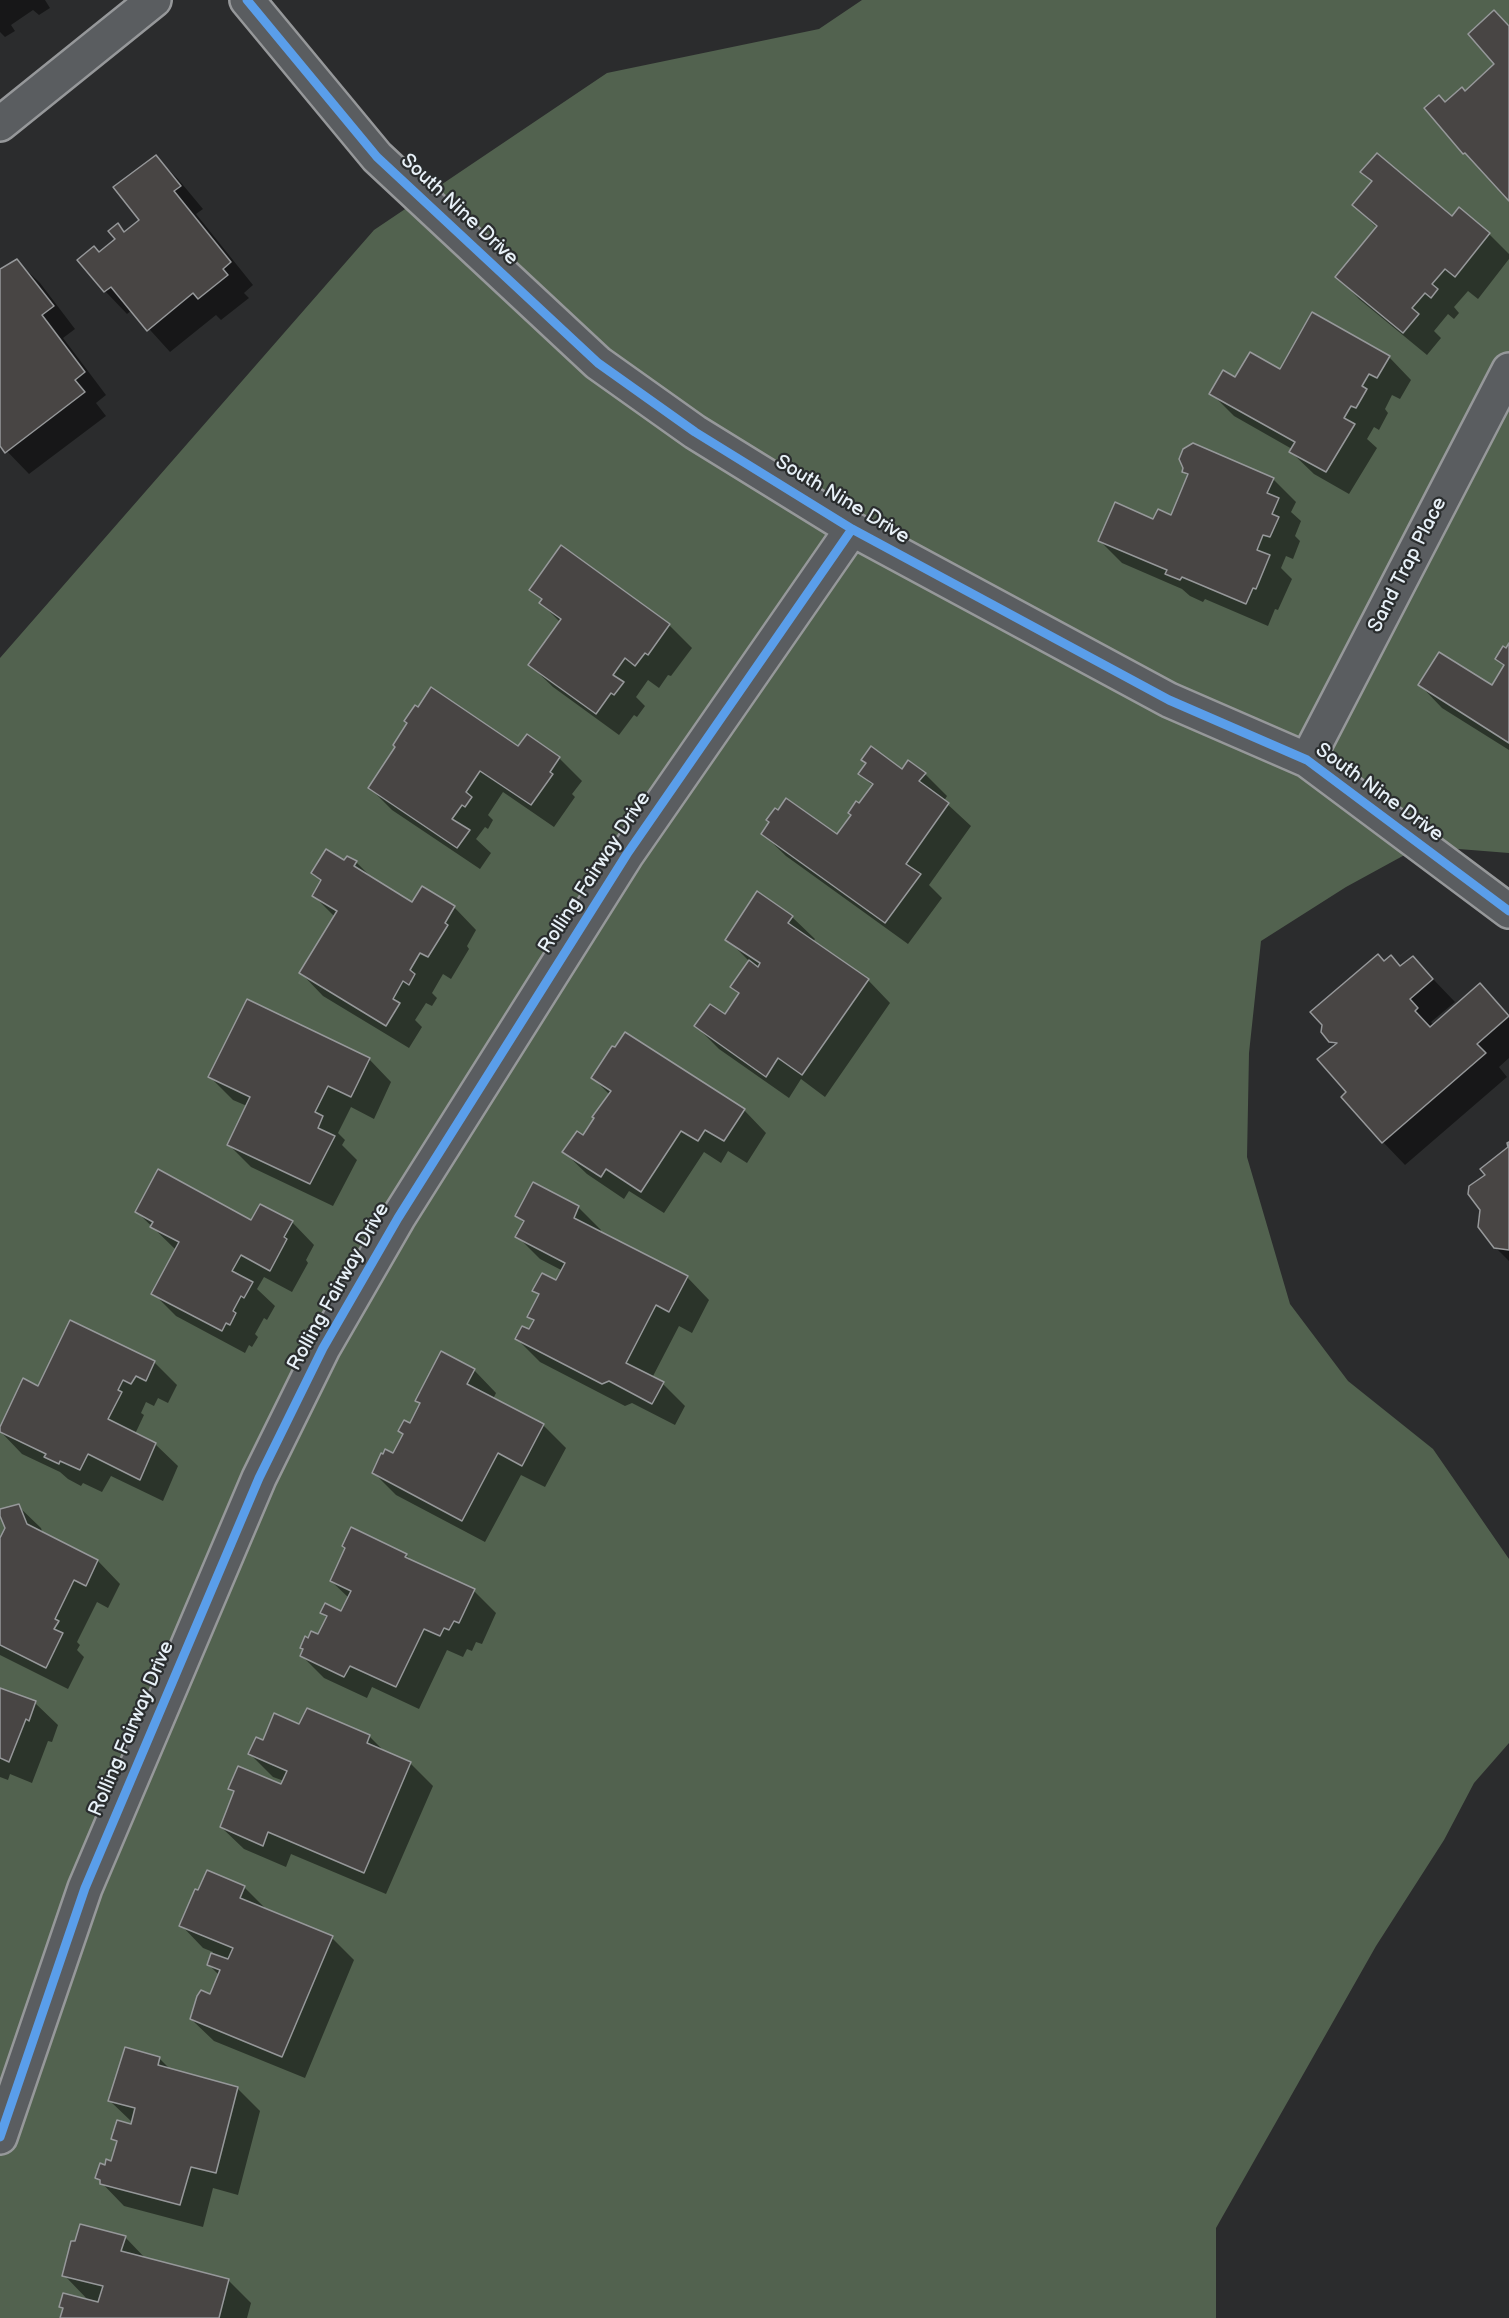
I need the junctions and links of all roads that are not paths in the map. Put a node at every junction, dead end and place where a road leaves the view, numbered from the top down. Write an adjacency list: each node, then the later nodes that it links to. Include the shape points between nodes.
1 (154, 0): 3 (street)
2 (247, 0): 5 (street, South Nine Drive, via 377,157 598,363 695,432)
3 (0, 124)
4 (1509, 370): 6 (street, Sand Trap Place)
5 (852, 529): 6 (street, South Nine Drive, via 1169,700); 8 (street, Rolling Fairway Drive, via 627,854 398,1218 323,1348 259,1478 85,1888)
6 (1307, 760): 7 (street, South Nine Drive)
7 (1509, 911)
8 (0, 2137)

